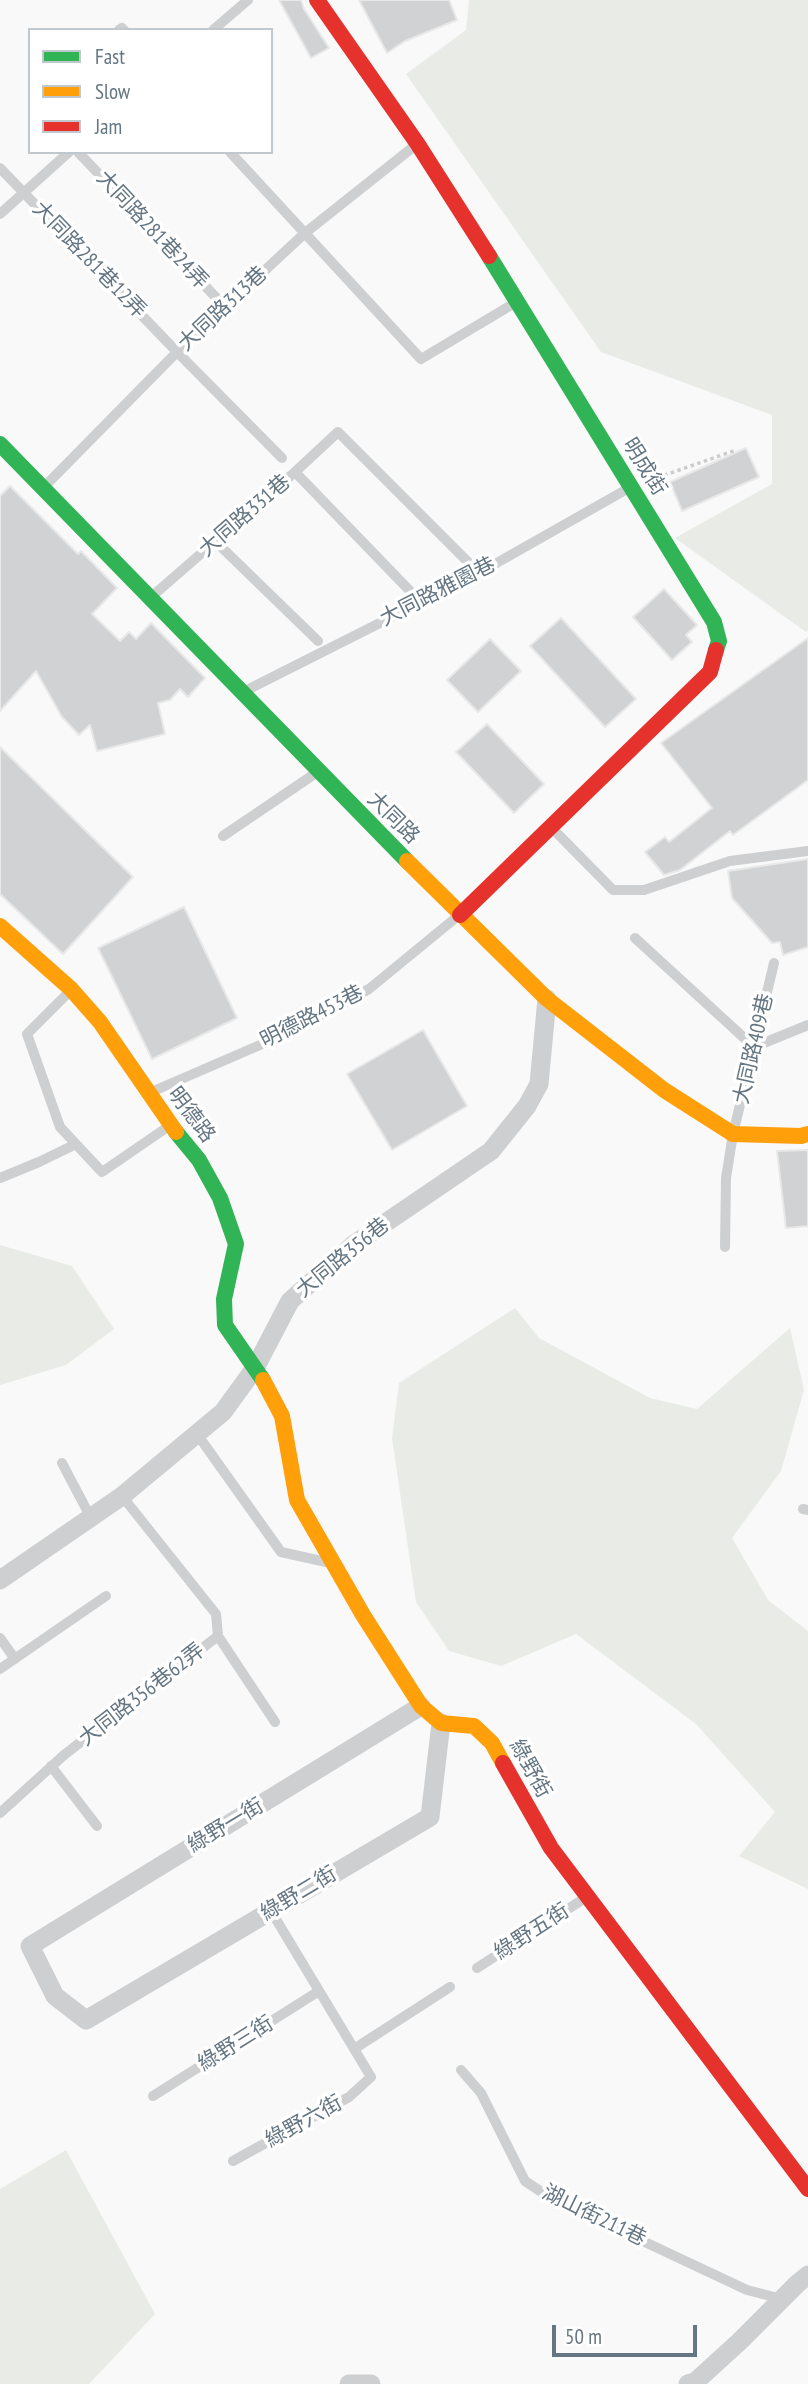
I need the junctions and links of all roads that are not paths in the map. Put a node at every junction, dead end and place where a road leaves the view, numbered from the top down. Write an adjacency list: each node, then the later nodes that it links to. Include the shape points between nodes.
1 (248, 0): 3 (lane)
2 (317, 0): 4 (street, 明成街)
3 (215, 28)
4 (417, 143): 11 (lane, 大同路313巷); 12 (street, 明成街)
5 (67, 154): 9 (lane)
6 (80, 154): 13 (lane, 大同路281巷24弄)
7 (232, 154): 11 (lane)
8 (0, 168): 9 (lane, 大同路281巷12弄)
9 (23, 191): 10 (lane); 14 (lane, 大同路281巷12弄)
10 (0, 214)
11 (305, 233): 12 (lane, via 421,359); 13 (lane, 大同路313巷)
12 (517, 301): 18 (street, 明成街)
13 (225, 307): 14 (lane, 大同路313巷)
14 (177, 352): 16 (lane, 大同路281巷12弄); 19 (lane, 大同路313巷)
15 (0, 444): 19 (street, 大同路)
16 (282, 458)
17 (295, 472): 20 (lane, 大同路331巷); 21 (lane, 大同路331巷, via 338,432); 22 (lane)
18 (632, 486): 21 (lane, 大同路雅園巷); 27 (street, 明成街, via 715,622 719,641 710,672)
19 (42, 489): 23 (street, 大同路)
20 (216, 542): 23 (lane, 大同路331巷); 24 (lane)
21 (479, 573): 25 (lane, 大同路雅園巷)
22 (410, 591)
23 (150, 598): 25 (street, 大同路)
24 (318, 641)
25 (241, 693): 26 (street, 大同路)
26 (318, 771): 28 (lane); 30 (street, 大同路)
27 (550, 826): 29 (lane, via 613,890 644,890 730,861); 30 (street, 明成街)
28 (223, 836)
29 (808, 851)
30 (460, 915): 35 (street, 大同路); 38 (lane, 明德路453巷, via 369,989 290,1032)
31 (0, 926): 34 (street, 明德路)
32 (635, 938): 37 (lane)
33 (774, 964): 37 (lane, 大同路409巷)
34 (71, 989): 38 (street, 明德路, via 100,1022); 42 (lane, via 27,1034 60,1127)
35 (547, 999): 40 (street, 大同路, via 664,1090); 45 (street, 大同路356巷, via 538,1084 491,1152 353,1245 290,1301)
36 (808, 1025): 37 (lane)
37 (754, 1047): 40 (lane, 大同路409巷)
38 (148, 1093): 39 (street, 明德路)
39 (170, 1125): 42 (lane, via 102,1172); 45 (street, 明德路, via 199,1160 220,1198 236,1244 224,1299 225,1325)
40 (733, 1134): 41 (street); 44 (lane, 大同路409巷, via 726,1178)
41 (808, 1134)
42 (76, 1144): 43 (lane)
43 (0, 1178)
44 (726, 1247)
45 (255, 1368): 46 (street, 大同路356巷, via 223,1412); 50 (street, via 282,1416 297,1500)
46 (197, 1434): 48 (street, 大同路356巷); 50 (lane, via 281,1552)
47 (62, 1463): 49 (lane)
48 (122, 1496): 49 (street, 大同路356巷); 53 (lane, 大同路356巷62弄, via 216,1614)
49 (91, 1518): 51 (street, 大同路356巷)
50 (331, 1563): 57 (street)
51 (0, 1580)
52 (106, 1596): 55 (lane)
53 (218, 1636): 58 (lane); 60 (lane, 大同路356巷62弄)
54 (0, 1638): 55 (lane)
55 (15, 1659): 56 (lane)
56 (0, 1669)
57 (421, 1706): 59 (street); 68 (street, 綠野一街, via 30,1946 55,1996)
58 (275, 1722)
59 (441, 1723): 63 (street, 綠野街, via 474,1726 492,1743 551,1848); 64 (street, 綠野二街, via 430,1817)
60 (51, 1766): 61 (lane, 大同路356巷62弄); 62 (lane)
61 (0, 1813)
62 (97, 1826)
63 (587, 1897): 65 (lane, 綠野五街); 73 (street, 綠野街)
64 (271, 1911): 67 (lane); 68 (street, 綠野二街)
65 (477, 1968)
66 (450, 1987): 69 (lane)
67 (319, 1991): 69 (lane); 71 (lane, 綠野三街)
68 (86, 2020)
69 (354, 2049): 72 (lane, 綠野六街, via 371,2077 349,2097)
70 (461, 2070): 75 (lane, 湖山街211巷, via 481,2093 525,2182 747,2290)
71 (153, 2096)
72 (233, 2161)
73 (808, 2189)
74 (808, 2276): 75 (street)
75 (782, 2299): 78 (street)
76 (349, 2384): 77 (street)
77 (371, 2384)
78 (688, 2384)

